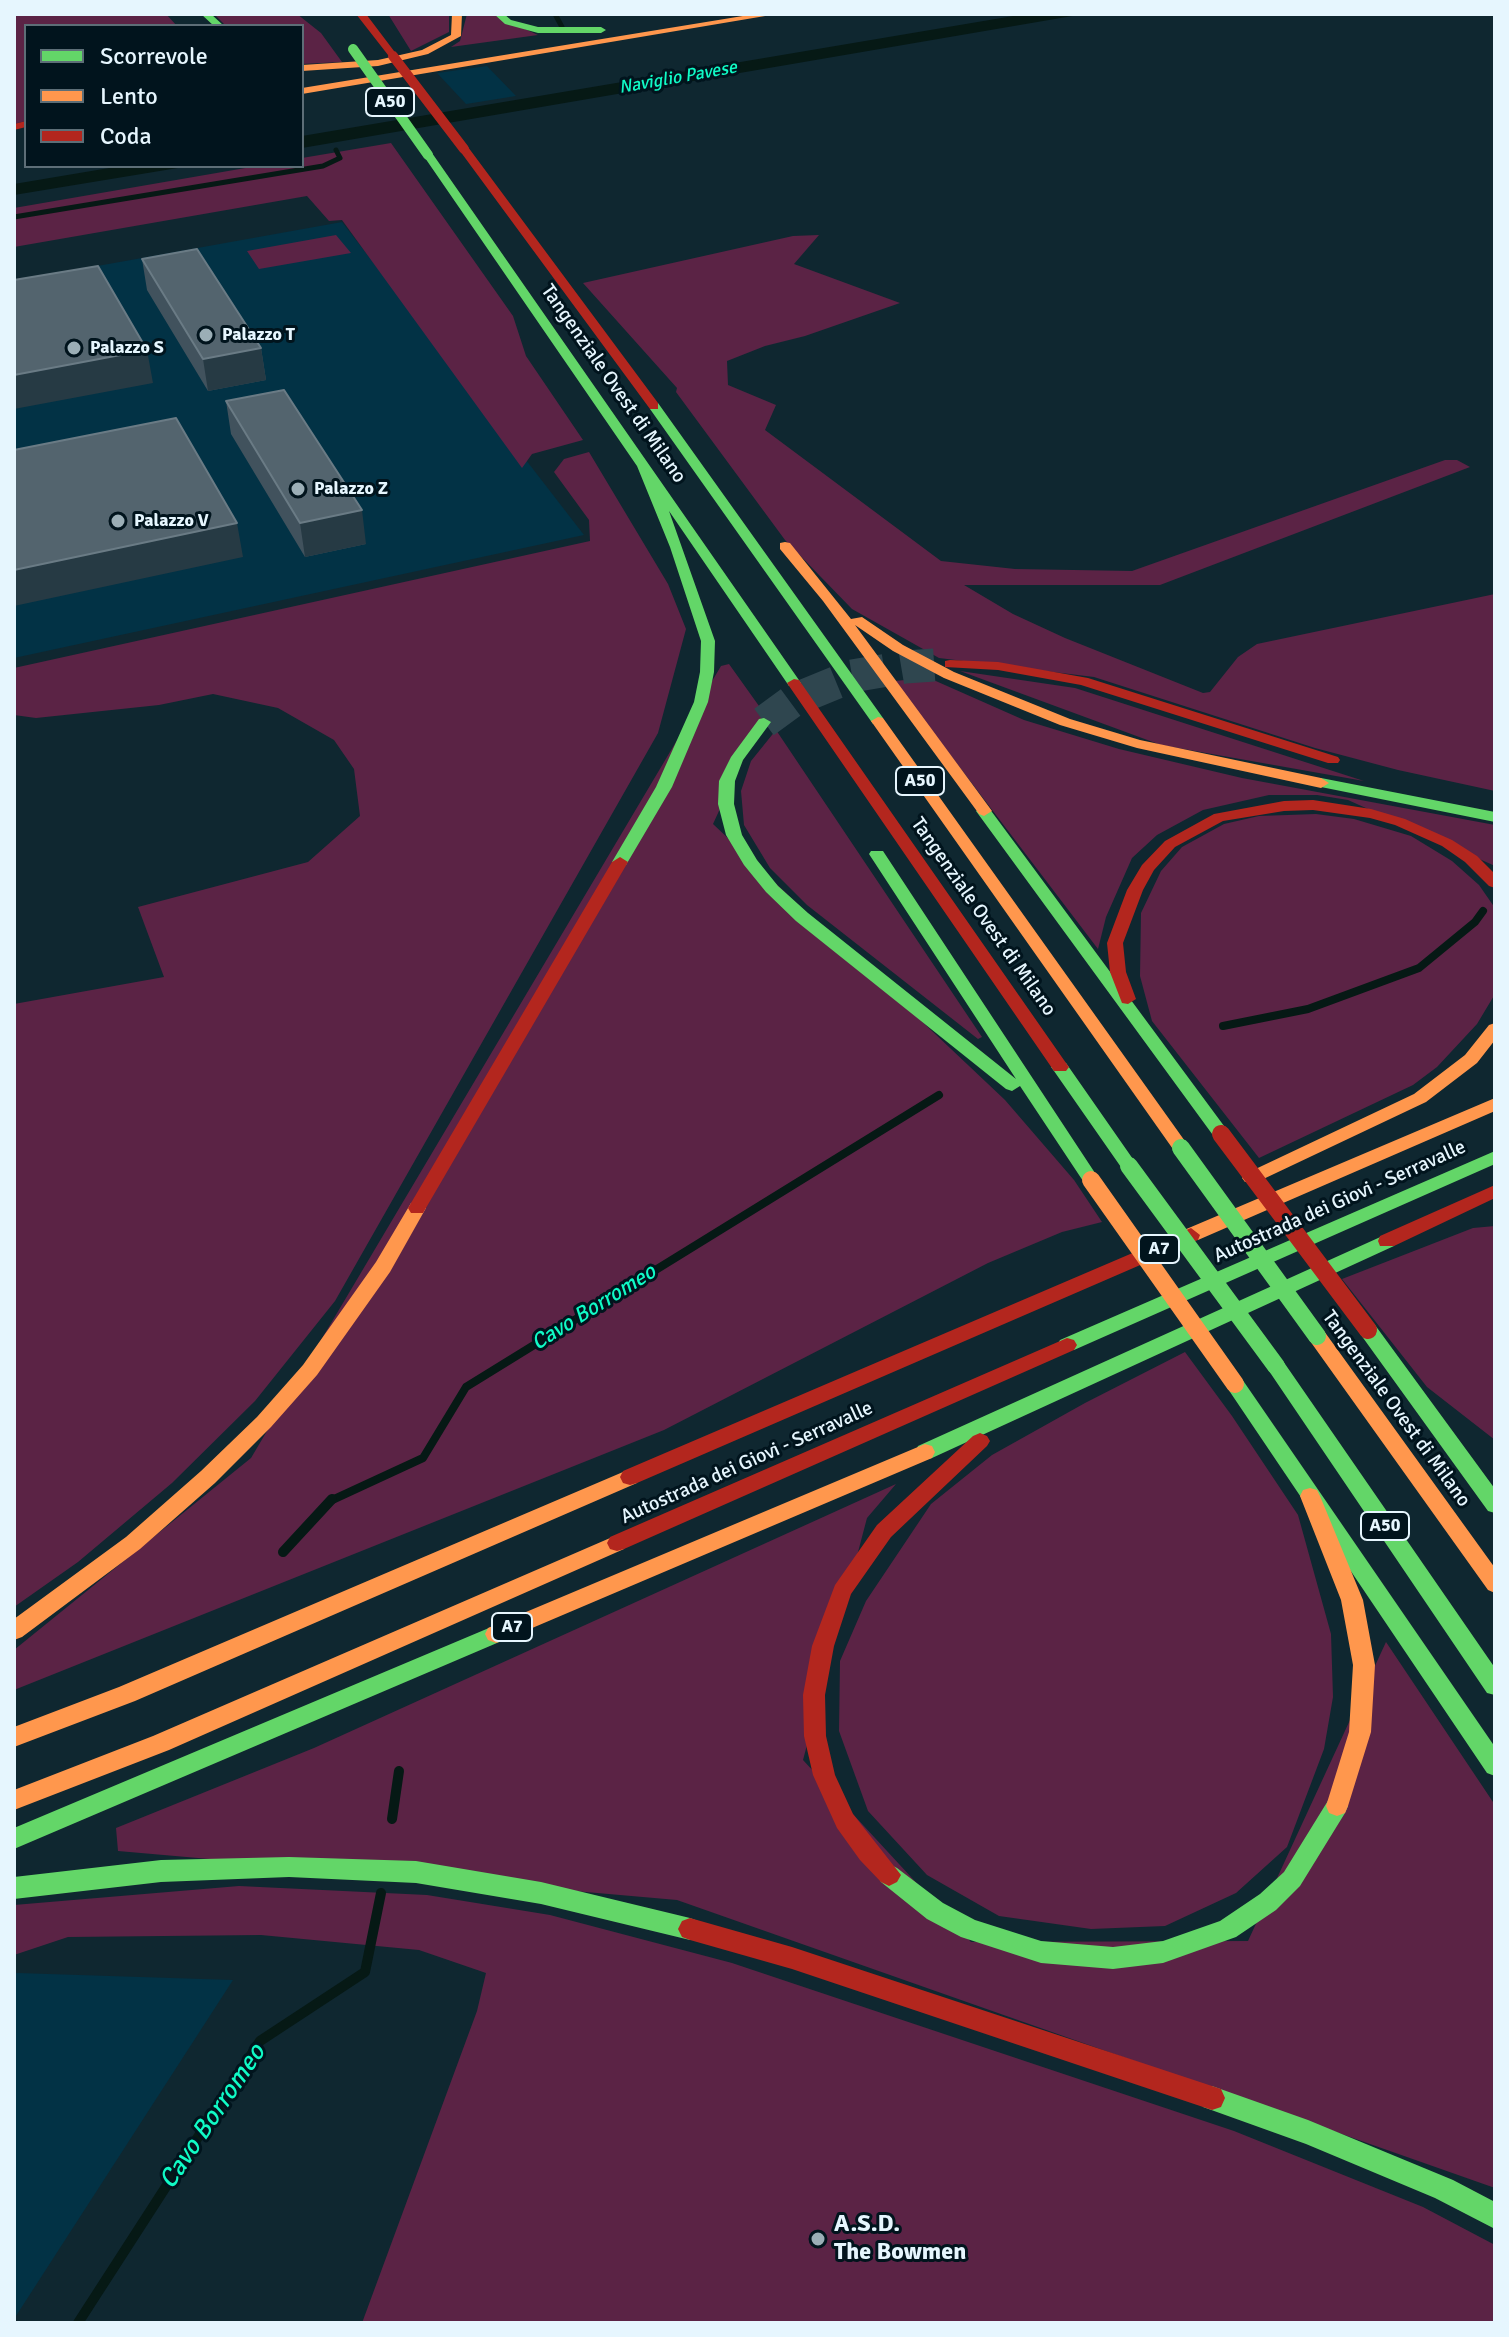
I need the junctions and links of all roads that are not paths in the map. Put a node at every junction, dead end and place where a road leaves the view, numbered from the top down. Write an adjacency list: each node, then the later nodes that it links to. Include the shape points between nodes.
1 (361, 14): 9 (main road, Tangenziale Ovest di Milano / A50)
2 (457, 14): 9 (main road, via 459,30 449,42)
3 (499, 14): 7 (main road, via 538,30)
4 (720, 14): 7 (main road)
5 (728, 14): 12 (main road)
6 (772, 14): 13 (main road)
7 (601, 30): 9 (main road)
8 (348, 44): 15 (main road, Tangenziale Ovest di Milano / A50, bridge)
9 (385, 58): 10 (main road); 11 (main road); 14 (main road, Tangenziale Ovest di Milano / A50, bridge, via 464,149)
10 (304, 68)
11 (304, 75)
12 (304, 82)
13 (304, 91)
14 (660, 414): 16 (main road); 45 (main road, Tangenziale Ovest di Milano / A50, bridge)
15 (643, 466): 18 (main road); 47 (main road, Tangenziale Ovest di Milano / A50, bridge)
16 (743, 499)
17 (772, 532): 19 (main road)
18 (677, 547): 20 (main road); 46 (main road, via 708,641 701,702 685,744 383,1267 318,1360 253,1433 133,1543)
19 (828, 598): 26 (main road, via 936,668 1065,722 1244,768); 29 (main road)
20 (720, 613)
21 (950, 664): 23 (main road, via 998,666 1083,681)
22 (764, 722): 32 (main road, via 727,781 734,835 750,862 802,917)
23 (1345, 764)
24 (1418, 783): 25 (main road)
25 (1495, 799)
26 (1495, 817)
27 (865, 836): 32 (main road)
28 (1495, 883): 29 (main road, via 1447,843 1371,814 1313,805 1219,817 1184,834 1158,855 1123,917 1115,943 1118,972)
29 (1136, 1020): 39 (main road, bridge)
30 (1495, 1029): 37 (main road, via 1471,1059 1420,1098)
31 (1495, 1104): 40 (main road, Autostrada dei Giovi - Serravalle / A7)
32 (1046, 1113): 43 (main road, bridge)
33 (1495, 1157): 50 (main road, Autostrada dei Giovi - Serravalle / A7, via 161,1743)
34 (1495, 1191): 36 (main road, A7)
35 (1479, 1220): 36 (main road)
36 (1416, 1228): 41 (main road, A7)
37 (1107, 1243)
38 (966, 1311): 40 (main road)
39 (1387, 1357): 42 (main road); 44 (main road)
40 (824, 1393): 48 (main road, Autostrada dei Giovi - Serravalle / A7, via 127,1694)
41 (1009, 1416): 43 (main road, via 884,1531 842,1591 823,1646 814,1716 831,1794 880,1867 952,1920 1019,1947 1113,1958 1197,1942 1268,1902 1310,1854 1341,1800 1360,1732 1364,1665 1352,1600); 51 (main road, A7)
42 (1460, 1425)
43 (1310, 1496): 49 (main road)
44 (1495, 1505)
45 (1495, 1584)
46 (14, 1631)
47 (1495, 1686)
48 (14, 1737)
49 (1495, 1766)
50 (14, 1800)
51 (14, 1839)
52 (14, 1888): 53 (main road, via 161,1871 289,1867 416,1872 541,1893 792,1958 1174,2085 1308,2132)
53 (1495, 2216)

